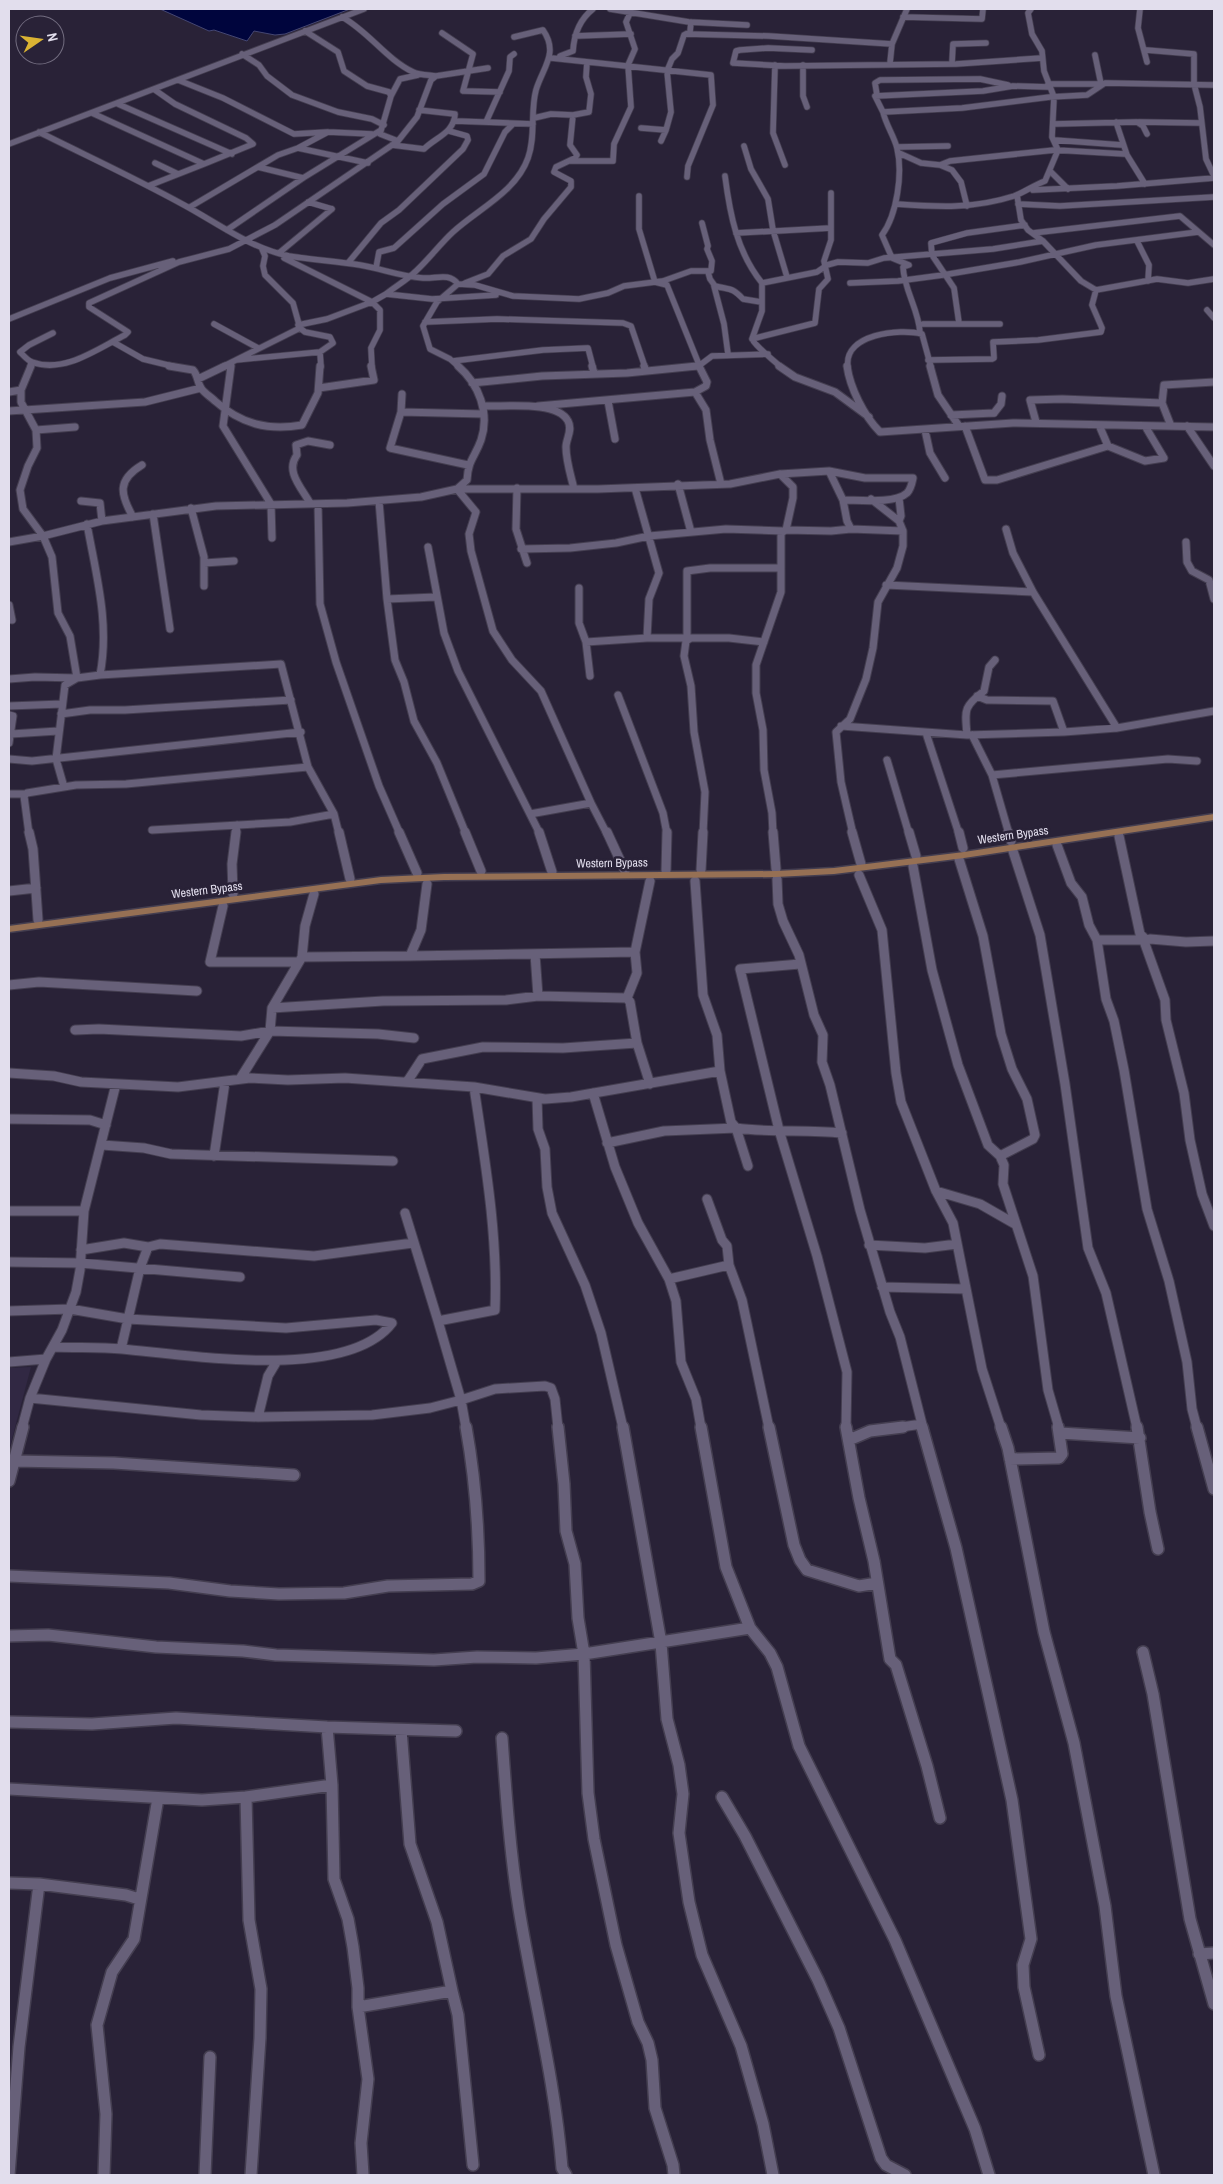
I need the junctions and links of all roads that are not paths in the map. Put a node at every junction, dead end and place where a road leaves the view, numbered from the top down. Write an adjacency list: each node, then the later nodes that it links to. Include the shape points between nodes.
1 (364, 9): 9 (street)
2 (593, 9): 17 (street, via 582,17)
3 (610, 9): 8 (street)
4 (907, 9): 10 (street)
5 (983, 9): 10 (street, via 982,19)
6 (1031, 9): 28 (street, via 1028,13 1032,34 1042,51)
7 (1140, 9): 22 (street, via 1136,18)
8 (631, 11): 11 (street); 15 (street, via 626,22)
9 (342, 17): 13 (street); 40 (street)
10 (903, 17): 20 (street)
11 (691, 22): 12 (street); 16 (street, via 690,32)
12 (747, 25)
13 (306, 31): 24 (street); 51 (street, via 338,52 344,71 367,86 388,90)
14 (442, 33): 39 (street, via 473,54)
15 (631, 34): 17 (street); 34 (street, via 636,49)
16 (686, 34): 20 (street); 38 (street)
17 (575, 36): 23 (street)
18 (514, 37): 27 (street, via 543,30 551,43)
19 (986, 43): 33 (street, via 953,44)
20 (892, 44): 32 (street)
21 (812, 50): 35 (street, via 740,50 736,51 733,63)
22 (1146, 50): 31 (street); 44 (street, via 1194,54)
23 (572, 52): 27 (street); 29 (street)
24 (242, 54): 42 (street); 67 (street, via 292,95 338,112 372,119)
25 (514, 54): 49 (street, via 510,57 509,71)
26 (1095, 56): 43 (street)
27 (551, 58): 29 (street); 60 (street, via 538,86)
28 (1042, 58): 33 (street); 47 (street)
29 (574, 60): 30 (street)
30 (587, 62): 34 (street); 58 (street, via 586,77 591,94 589,112)
31 (1148, 62)
32 (890, 63): 33 (street); 36 (street)
33 (952, 63)
34 (628, 65): 38 (street); 91 (street, via 630,107 614,144 615,162)
35 (775, 65): 36 (street); 95 (street, via 773,134)
36 (803, 66): 54 (street, via 803,96)
37 (488, 68): 39 (street)
38 (668, 69): 69 (street, via 670,112); 98 (street, via 711,75 713,105)
39 (469, 70): 41 (street); 49 (street, via 463,91)
40 (418, 75): 41 (street); 51 (street, via 400,79)
41 (436, 76): 55 (street, via 431,80)
42 (178, 80): 48 (street); 73 (street, via 227,98)
43 (1101, 84): 44 (street); 47 (street); 52 (street, via 1090,95)
44 (1194, 84): 45 (street); 64 (street, via 1200,106)
45 (1214, 85)
46 (1013, 86): 47 (street); 50 (street, via 984,91); 50 (street, via 980,78 880,80 875,83)
47 (1049, 86): 52 (street)
48 (155, 90): 53 (street); 88 (street, via 175,104 253,144)
49 (500, 92): 61 (street)
50 (877, 95): 56 (street, via 874,98)
51 (391, 96): 67 (street)
52 (1054, 97): 56 (street, via 962,108); 65 (street)
53 (118, 104): 57 (street); 88 (street)
54 (807, 107)
55 (419, 110): 59 (street, via 455,114); 78 (street)
56 (883, 112): 86 (street)
57 (92, 113): 71 (street); 94 (street)
58 (573, 114): 60 (street, via 551,114); 91 (street, via 570,145 577,155)
59 (455, 121): 61 (street); 70 (street)
60 (533, 121): 66 (street); 145 (street, via 528,159 514,182 452,232)
61 (486, 122): 66 (street)
62 (1116, 122): 63 (street); 65 (street); 84 (street)
63 (1139, 122): 64 (street); 75 (street)
64 (1200, 123): 103 (street, via 1206,159)
65 (1053, 124): 77 (street)
66 (512, 125): 141 (street, via 505,132 484,174 443,204 394,248 379,252)
67 (382, 128): 74 (street); 78 (street, via 382,136)
68 (641, 128): 69 (street)
69 (666, 130): 76 (street)
70 (449, 131): 81 (street, via 424,150); 138 (street, via 467,136 463,149 381,223)
71 (39, 132): 79 (street); 107 (street)
72 (328, 132): 73 (street); 74 (street); 80 (street)
73 (294, 134): 80 (street)
74 (373, 134): 90 (street)
75 (1147, 134)
76 (661, 140)
77 (1054, 140): 84 (street); 87 (street)
78 (398, 141): 81 (street)
79 (9, 144)
80 (306, 144): 85 (street)
81 (392, 145): 93 (street)
82 (744, 146): 123 (street, via 751,169 768,199)
83 (948, 146): 86 (street)
84 (1122, 146): 89 (street)
85 (298, 148): 90 (street); 99 (street)
86 (898, 150): 96 (street, via 921,162); 115 (street)
87 (1058, 150): 89 (street); 96 (street, via 950,161); 100 (street)
88 (232, 154): 94 (street)
89 (1125, 154): 106 (street)
90 (340, 156): 93 (street); 104 (street)
91 (571, 161): 151 (street, via 556,167 554,172 571,181 571,186 531,239 503,256 488,274)
92 (155, 162): 101 (street)
93 (368, 163): 114 (street)
94 (204, 164): 101 (street)
95 (785, 165)
96 (940, 165): 117 (street, via 952,170 961,182)
97 (680, 166): 98 (street)
98 (688, 166): 105 (street)
99 (258, 167): 104 (street); 118 (street)
100 (1050, 171): 108 (street); 109 (street, via 1042,183)
101 (178, 174): 107 (street)
102 (725, 176): 125 (street, via 728,206)
103 (1214, 177): 106 (street)
104 (303, 178): 122 (street)
105 (687, 178)
106 (1145, 184): 108 (street)
107 (148, 186): 118 (street)
108 (1068, 189): 109 (street)
109 (1025, 190): 111 (street)
110 (830, 193): 121 (street)
111 (1017, 195): 116 (street); 117 (street)
112 (639, 196): 149 (street, via 642,242)
113 (1214, 197): 116 (street, via 1060,206)
114 (308, 202): 127 (street); 132 (street, via 332,209)
115 (896, 204): 117 (street); 136 (street, via 882,235)
116 (1018, 204): 120 (street)
117 (967, 206)
118 (190, 207): 122 (street)
119 (702, 223): 142 (street, via 712,261)
120 (1025, 225): 126 (street); 134 (street, via 941,239 931,243)
121 (831, 228): 123 (street); 140 (street)
122 (227, 230): 127 (street)
123 (773, 230): 125 (street); 144 (street)
124 (1198, 232): 126 (street, via 1180,216); 129 (street); 130 (street)
125 (736, 233): 152 (street, via 750,270)
126 (1032, 233): 128 (street)
127 (247, 240): 131 (street); 135 (street, via 224,251)
128 (1044, 241): 133 (street); 134 (street)
129 (1137, 241): 133 (street, via 1087,246); 148 (street, via 1152,271)
130 (1214, 245)
131 (262, 249): 132 (street); 168 (street, via 265,275 293,303)
132 (276, 253): 137 (street); 139 (street)
133 (1058, 254): 143 (street); 154 (street, via 1081,281)
134 (932, 255): 136 (street); 143 (street)
135 (192, 258): 162 (street, via 94,282); 172 (street, via 89,303 89,307 128,332)
136 (892, 258): 140 (street, via 868,264 838,262); 147 (street, via 908,263 903,267)
137 (324, 260): 138 (street); 139 (street)
138 (348, 263): 141 (street)
139 (300, 266): 158 (street)
140 (825, 266): 144 (street, via 817,272); 171 (street, via 828,279 818,289 816,323)
141 (376, 268): 145 (street)
142 (708, 272): 149 (street, via 691,271); 153 (street)
143 (946, 275): 147 (street); 164 (street, via 954,288)
144 (787, 277): 152 (street)
145 (409, 278): 151 (street, via 444,276); 155 (street)
146 (1214, 279): 148 (street, via 1188,283)
147 (903, 280): 150 (street); 170 (street)
148 (1148, 281): 154 (street)
149 (655, 282): 156 (street, via 624,286 579,299); 181 (street, via 667,285)
150 (850, 283)
151 (460, 284): 156 (street); 157 (street)
152 (762, 284): 159 (street)
153 (714, 286): 159 (street, via 735,290 743,299); 175 (street)
154 (1096, 290): 177 (street, via 1092,305 1101,332 993,342 992,359)
155 (386, 294): 157 (street); 158 (street)
156 (504, 294): 157 (street)
157 (441, 298): 163 (street)
158 (372, 302): 168 (street); 188 (street, via 380,310 380,330 370,358 374,380)
159 (762, 302): 171 (street)
160 (1214, 309): 161 (street, via 1207,310)
161 (1214, 318)
162 (9, 319)
163 (425, 322): 179 (street, via 424,332 430,349); 182 (street, via 497,319 623,323 631,326)
164 (959, 323): 166 (street); 167 (street)
165 (214, 324): 173 (street)
166 (922, 324)
167 (1000, 324)
168 (299, 327): 173 (street); 174 (street, via 305,332 333,340)
169 (54, 333): 180 (street, via 20,351)
170 (920, 333): 177 (street, via 924,337); 207 (street, via 895,332 872,336 850,354 847,362 854,388)
171 (752, 339): 176 (street)
172 (113, 342): 180 (street, via 68,363); 184 (street, via 151,362 193,370)
173 (258, 348): 178 (street)
174 (320, 352): 178 (street); 188 (street)
175 (728, 354): 176 (street); 181 (street, via 712,356)
176 (768, 354): 207 (street, via 795,377 835,392)
177 (928, 360): 205 (street, via 938,395)
178 (234, 361): 184 (street); 200 (street)
179 (453, 361): 183 (street, via 583,347 590,348); 185 (street)
180 (31, 362): 189 (street)
181 (700, 365): 182 (street); 191 (street, via 707,382)
182 (646, 371): 183 (street)
183 (594, 373): 185 (street)
184 (198, 380): 187 (street)
185 (472, 382): 197 (street)
186 (1214, 382): 195 (street, via 1164,385)
187 (201, 388): 199 (street, via 145,402); 200 (street)
188 (319, 388): 200 (street, via 302,425 292,428 253,425)
189 (21, 390): 190 (street); 199 (street)
190 (9, 392)
191 (695, 392): 194 (street); 229 (street, via 706,410)
192 (402, 394): 202 (street)
193 (1002, 396): 203 (street)
194 (608, 401): 196 (street); 219 (street)
195 (1162, 404): 208 (street, via 1030,400); 213 (street)
196 (564, 405): 198 (street); 206 (street)
197 (484, 406): 198 (street); 204 (street)
198 (538, 406): 206 (street)
199 (24, 410): 201 (street); 217 (street)
200 (225, 410): 240 (street, via 225,430)
201 (9, 411)
202 (401, 412): 204 (street); 223 (street, via 390,448)
203 (994, 413): 205 (street); 209 (street)
204 (483, 414): 223 (street, via 485,426)
205 (951, 415): 211 (street)
206 (565, 417): 233 (street, via 570,428 566,447)
207 (869, 417): 218 (street, via 880,432)
208 (1036, 422): 209 (street); 210 (street)
209 (998, 424): 211 (street)
210 (1099, 425): 212 (street); 221 (street)
211 (962, 426): 218 (street); 221 (street, via 985,480 997,480)
212 (1145, 426): 213 (street); 221 (street, via 1164,458 1145,461)
213 (1171, 426): 214 (street)
214 (1187, 426): 216 (street); 224 (street)
215 (75, 427): 217 (street)
216 (1214, 427)
217 (36, 430): 253 (street, via 37,448 20,490 22,509)
218 (925, 430): 227 (street, via 930,453)
219 (615, 440)
220 (330, 444): 239 (street, via 309,441 296,445 297,455 291,469)
221 (1108, 446)
222 (142, 465): 244 (street, via 130,472 123,491 123,499)
223 (468, 465): 232 (street, via 467,480)
224 (1214, 466)
225 (829, 471): 226 (street); 234 (street, via 865,478 913,478 910,490); 237 (street)
226 (780, 474): 229 (street); 250 (street, via 793,487)
227 (945, 478)
228 (678, 484): 229 (street); 231 (street); 252 (street)
229 (721, 484)
230 (517, 488): 232 (street); 233 (street); 259 (street, via 516,529)
231 (635, 488): 233 (street); 254 (street)
232 (457, 489): 236 (street, via 422,497); 309 (street, via 476,512 469,534 471,551 493,631 512,660 541,690)
233 (574, 490)
234 (899, 498): 235 (street); 245 (street)
235 (871, 499): 237 (street); 245 (street)
236 (379, 500): 241 (street); 269 (street)
237 (844, 500): 248 (street)
238 (81, 501): 246 (street, via 100,503)
239 (310, 502): 240 (street); 241 (street)
240 (272, 504): 242 (street); 255 (street)
241 (318, 504): 328 (street, via 320,604 336,662 379,786)
242 (191, 508): 243 (street); 261 (street)
243 (153, 514): 244 (street); 273 (street)
244 (133, 517): 246 (street)
245 (899, 521): 251 (street)
246 (102, 522): 247 (street)
247 (87, 524): 253 (street); 279 (street, via 104,622 104,657)
248 (851, 529): 250 (street); 251 (street)
249 (1006, 529): 267 (street, via 1013,553)
250 (784, 530): 252 (street); 263 (street, via 781,533)
251 (903, 531): 264 (street, via 897,568)
252 (691, 532): 254 (street)
253 (43, 536): 256 (street); 281 (street, via 52,557 58,613 70,636)
254 (649, 536): 259 (street, via 606,544); 274 (street, via 659,573 649,599)
255 (272, 538)
256 (9, 542)
257 (1186, 542): 270 (street, via 1187,562 1192,571 1211,580)
258 (428, 547): 268 (street)
259 (521, 549): 262 (street)
260 (234, 561): 261 (street)
261 (204, 563): 265 (street)
262 (527, 563)
263 (781, 568): 275 (street, via 687,571); 277 (street, via 781,592)
264 (886, 585): 267 (street); 291 (street, via 878,602 866,679 850,719)
265 (204, 586)
266 (579, 588): 276 (street, via 579,618)
267 (1034, 592): 292 (street)
268 (436, 597): 269 (street); 311 (street, via 458,671)
269 (387, 598): 324 (street, via 395,660 414,721 438,763)
270 (1214, 599)
271 (9, 605): 272 (street)
272 (12, 620)
273 (170, 629)
274 (647, 638): 275 (street); 276 (street)
275 (687, 638): 277 (street); 323 (street, via 684,656 705,792)
276 (586, 642): 280 (street)
277 (764, 642): 347 (street, via 756,665 756,693 772,813 778,904)
278 (995, 660): 284 (street, via 989,667 984,691)
279 (100, 676): 281 (street); 285 (street, via 278,664 282,666)
280 (590, 676)
281 (77, 678): 282 (street); 286 (street, via 65,685)
282 (9, 679)
283 (618, 695): 326 (street, via 663,813 668,836)
284 (977, 696): 295 (street, via 987,700 1053,701); 298 (street, via 965,707)
285 (290, 700): 289 (street); 294 (street)
286 (62, 704): 287 (street); 289 (street)
287 (9, 706)
288 (1214, 711): 292 (street)
289 (61, 714): 293 (street)
290 (9, 715): 297 (street, via 14,716)
291 (842, 726): 296 (street); 378 (street, via 836,732 836,756 860,869 882,930 901,1102)
292 (1117, 728): 295 (street)
293 (58, 730): 297 (street); 301 (street)
294 (301, 732): 301 (street); 304 (street)
295 (1064, 732): 298 (street)
296 (926, 733): 298 (street); 318 (street)
297 (11, 734): 299 (street)
298 (970, 735): 305 (street)
299 (9, 743)
300 (9, 759): 301 (street)
301 (56, 759): 306 (street)
302 (887, 760): 320 (street)
303 (1197, 760): 305 (street, via 1168,759)
304 (308, 767): 306 (street); 310 (street)
305 (992, 775): 316 (street)
306 (64, 787): 308 (street)
307 (9, 794): 308 (street)
308 (25, 794): 333 (street)
309 (591, 803): 311 (street); 325 (street)
310 (334, 814): 313 (street, via 290,822); 329 (street)
311 (530, 814): 327 (street)
312 (1214, 818): 339 (main road, Western Bypass, via 834,871 390,880)
313 (236, 824): 314 (street); 335 (street)
314 (152, 830)
315 (1118, 836): 341 (street, via 1140,934)
316 (1011, 841)
317 (1057, 845): 340 (street, via 1071,883 1082,897 1088,925)
318 (963, 848)
319 (1013, 852): 412 (street, via 1040,935 1088,1248 1106,1293)
320 (916, 856)
321 (959, 859): 375 (street, via 983,936 1002,1034 1012,1069 1027,1099 1035,1135)
322 (913, 866): 375 (street, via 932,970 958,1065 988,1145)
323 (702, 870)
324 (481, 871)
325 (625, 871)
326 (666, 871)
327 (552, 872)
328 (416, 873)
329 (350, 879)
330 (650, 881): 343 (street)
331 (695, 881): 357 (street, via 703,995 717,1035)
332 (427, 884): 345 (street, via 421,930)
333 (36, 888): 334 (street); 338 (street)
334 (9, 892)
335 (233, 894)
336 (314, 894): 346 (street, via 305,926)
337 (223, 906): 346 (street, via 210,962)
338 (38, 920)
339 (9, 929)
340 (1097, 940): 341 (street); 418 (street, via 1106,999 1124,1070 1147,1208 1169,1281 1187,1362 1192,1409)
341 (1146, 940): 342 (street); 384 (street, via 1165,1000 1166,1020 1184,1093 1190,1140)
342 (1214, 941)
343 (635, 952): 344 (street); 351 (street, via 637,973)
344 (535, 954): 345 (street); 350 (street)
345 (410, 956): 346 (street)
346 (301, 959): 352 (street)
347 (800, 964): 370 (street, via 740,969); 371 (street, via 823,1035 822,1062)
348 (9, 985): 349 (street, via 39,982)
349 (197, 991)
350 (538, 996): 351 (street); 352 (street, via 506,1000 383,1001)
351 (627, 998): 356 (street)
352 (272, 1008): 354 (street)
353 (76, 1030): 354 (street, via 241,1036)
354 (270, 1031): 355 (street); 359 (street)
355 (414, 1038)
356 (637, 1043): 361 (street, via 563,1048 483,1047 422,1059); 363 (street)
357 (720, 1071): 363 (street); 369 (street, via 730,1122)
358 (9, 1073): 362 (street)
359 (240, 1079): 360 (street); 361 (street, via 344,1078)
360 (225, 1082): 362 (street, via 178,1088); 374 (street)
361 (407, 1082): 364 (street)
362 (116, 1084): 368 (street)
363 (650, 1084): 365 (street)
364 (474, 1087): 366 (street); 401 (street, via 489,1193 497,1289 495,1310)
365 (593, 1093): 366 (street); 372 (street)
366 (537, 1098): 424 (street, via 538,1128 545,1149 552,1213 585,1285 626,1435)
367 (9, 1119): 368 (street, via 90,1120)
368 (106, 1125): 373 (street)
369 (736, 1128): 370 (street); 372 (street, via 669,1130); 377 (street)
370 (779, 1130): 371 (street); 413 (street, via 819,1263 847,1372 845,1415)
371 (842, 1133): 387 (street)
372 (607, 1143): 395 (street, via 638,1223)
373 (102, 1145): 374 (street); 381 (street)
374 (214, 1156): 376 (street)
375 (1000, 1156): 383 (street)
376 (393, 1162)
377 (748, 1166)
378 (936, 1191): 383 (street, via 980,1204); 386 (street, via 953,1223)
379 (707, 1199): 392 (street, via 727,1246)
380 (9, 1211): 381 (street)
381 (84, 1211): 389 (street)
382 (405, 1213): 385 (street)
383 (1015, 1224): 411 (street, via 1033,1276 1045,1372)
384 (1214, 1226)
385 (413, 1243): 388 (street, via 314,1256 160,1244); 401 (street)
386 (957, 1244): 387 (street, via 925,1248); 397 (street)
387 (870, 1245): 396 (street)
388 (148, 1246): 389 (street, via 124,1243); 393 (street)
389 (81, 1250): 391 (street)
390 (9, 1262): 391 (street)
391 (80, 1263): 393 (street); 398 (street)
392 (729, 1266): 395 (street); 421 (street, via 742,1300 794,1545 800,1560 807,1570 839,1581 859,1586)
393 (140, 1268): 394 (street); 400 (street)
394 (240, 1278)
395 (669, 1279): 422 (street, via 676,1301 681,1362 700,1417 724,1560)
396 (882, 1287): 397 (street); 410 (street, via 900,1337)
397 (966, 1289): 414 (street, via 982,1370)
398 (70, 1309): 399 (street); 400 (street); 402 (street)
399 (9, 1311)
400 (128, 1319): 403 (street); 405 (street, via 286,1328 376,1320 392,1323 366,1346 343,1354)
401 (438, 1320): 408 (street)
402 (54, 1347): 403 (street); 404 (street)
403 (121, 1349): 405 (street, via 203,1358)
404 (46, 1359): 406 (street); 407 (street)
405 (277, 1361): 409 (street, via 268,1376)
406 (9, 1362)
407 (30, 1398): 409 (street); 415 (street)
408 (461, 1400): 409 (street, via 430,1408 372,1415); 420 (street, via 470,1448 479,1552 479,1581 476,1583 388,1586 344,1593 279,1594 169,1583); 426 (street, via 495,1389 550,1388 555,1399 566,1531 575,1564 577,1610)
409 (258, 1417)
410 (922, 1424): 413 (street, via 870,1431); 447 (street, via 956,1548 1012,1800 1031,1938 1023,1963 1023,1983)
411 (1060, 1433): 412 (street); 414 (street, via 1062,1454 1059,1458)
412 (1140, 1438): 419 (street)
413 (849, 1440): 421 (street)
414 (1010, 1459): 460 (street, via 1044,1632 1074,1744 1105,1906 1116,1996)
415 (14, 1461): 416 (street, via 114,1463); 417 (street)
416 (294, 1475)
417 (9, 1481)
418 (1214, 1489)
419 (1158, 1548)
420 (9, 1576)
421 (877, 1583): 437 (street, via 890,1659 896,1665)
422 (750, 1628): 424 (street); 459 (street, via 777,1667 799,1746 895,1940 975,2129)
423 (9, 1636): 426 (street, via 48,1635 156,1647 387,1660 536,1658)
424 (661, 1643): 426 (street); 457 (street, via 667,1718 683,1794 679,1833 689,1902 702,1955 741,2046 763,2124)
425 (1142, 1652): 442 (street, via 1153,1694 1190,1919)
426 (584, 1654): 456 (street, via 588,1793 594,1839 616,1945 638,2022 648,2043 656,2108)
427 (9, 1722): 428 (street, via 92,1724 176,1718)
428 (327, 1727): 429 (street); 432 (street)
429 (401, 1730): 430 (street); 443 (street, via 410,1844 437,1922)
430 (456, 1731)
431 (502, 1738): 455 (street, via 508,1828 519,1908 558,2118 562,2168)
432 (332, 1785): 434 (street); 445 (street, via 334,1879 348,1919)
433 (9, 1789): 435 (street)
434 (246, 1797): 435 (street); 453 (street, via 249,1920 261,1989)
435 (158, 1798): 440 (street)
436 (722, 1798): 458 (street, via 746,1836 818,1980 839,2028 881,2158)
437 (940, 1818)
438 (9, 1883): 439 (street)
439 (39, 1884): 440 (street); 446 (street, via 21,2041)
440 (139, 1899): 451 (street, via 134,1939 112,1972 97,2025 106,2114)
441 (1214, 1953): 442 (street)
442 (1199, 1954): 444 (street)
443 (452, 1991): 445 (street); 449 (street, via 458,2015)
444 (1214, 2004)
445 (358, 2007): 454 (street, via 368,2079 360,2142)
446 (14, 2048): 450 (street)
447 (1039, 2055)
448 (210, 2057): 452 (street)
449 (472, 2165)
450 (9, 2175)
451 (104, 2175)
452 (205, 2175)
453 (251, 2175)
454 (363, 2175)
455 (566, 2175)
456 (674, 2175)
457 (773, 2175)
458 (905, 2175)
459 (989, 2175)
460 (1154, 2175)

